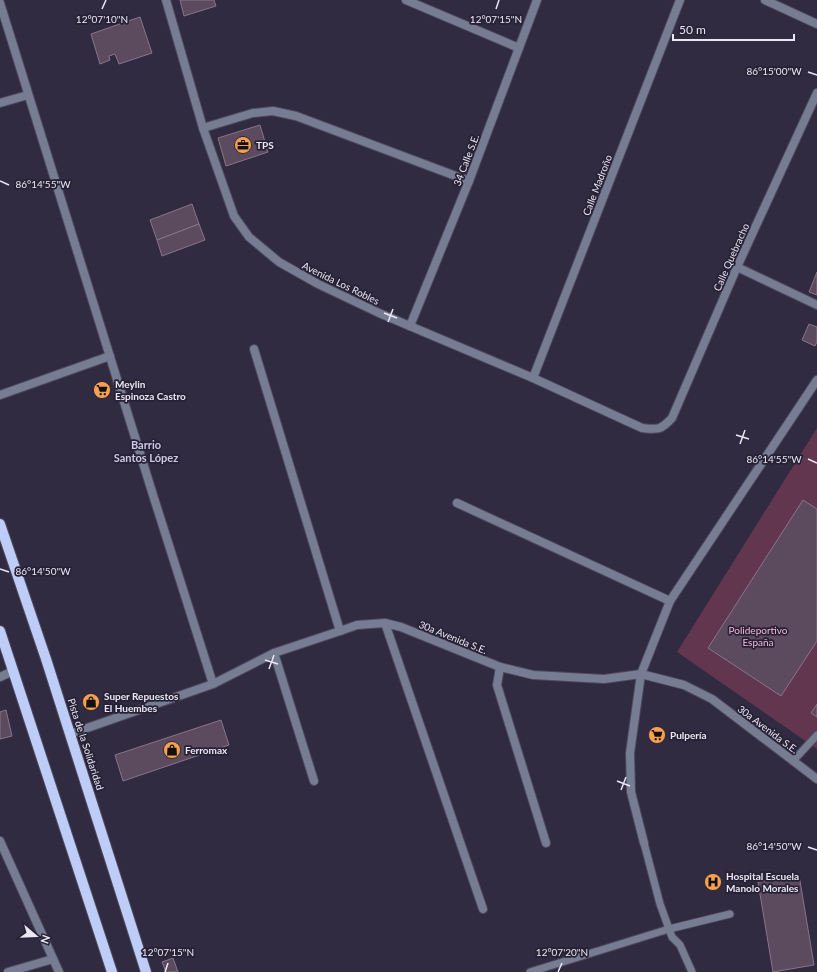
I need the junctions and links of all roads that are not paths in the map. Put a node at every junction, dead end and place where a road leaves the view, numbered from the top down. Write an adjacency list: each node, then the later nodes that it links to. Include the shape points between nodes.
1 (166, 0): 12 (street, Avenida Los Robles)
2 (406, 0): 8 (street)
3 (537, 0): 8 (street, 34 Calle S.E.)
4 (680, 0): 19 (street, Calle Madroño)
5 (765, 0): 7 (street)
6 (0, 3): 10 (street)
7 (817, 24)
8 (519, 48): 13 (street, 34 Calle S.E.)
9 (817, 93): 14 (street, Calle Quebracho)
10 (28, 95): 11 (street); 18 (street)
11 (0, 103)
12 (204, 128): 13 (street, via 254,113 273,111 288,114); 16 (street, Avenida Los Robles, via 234,216 249,237 280,262 318,284)
13 (469, 181): 16 (street, 34 Calle S.E.)
14 (737, 267): 15 (street); 22 (street, Calle Quebracho, via 672,418)
15 (817, 305)
16 (410, 326): 19 (street, Avenida Los Robles)
17 (254, 349): 28 (street)
18 (110, 356): 21 (street); 34 (street)
19 (533, 378): 22 (street, Avenida Los Robles, via 642,428 655,430)
20 (817, 380): 25 (street)
21 (0, 395)
22 (663, 427)
23 (457, 503): 25 (street)
24 (0, 524): 35 (main road, Pista de la Solidaridad)
25 (670, 601): 32 (street)
26 (385, 623): 28 (street, 30a Avenida S.E.); 30 (street, 30a Avenida S.E.); 43 (street)
27 (0, 631): 31 (main road)
28 (340, 631): 29 (street, 30a Avenida S.E.)
29 (274, 653): 34 (street, 30a Avenida S.E.); 39 (street)
30 (500, 667): 32 (street, 30a Avenida S.E., via 533,675 604,679); 41 (street, via 497,685)
31 (13, 670): 33 (street); 49 (main road)
32 (641, 674): 37 (street, 30a Avenida S.E., via 684,685 712,699); 42 (street, via 630,761 631,792)
33 (0, 677)
34 (213, 684): 35 (street, 30a Avenida S.E.)
35 (70, 734): 50 (main road, Pista de la Solidaridad)
36 (817, 735): 37 (lane)
37 (793, 761): 38 (street, 30a Avenida S.E.)
38 (817, 779)
39 (314, 781)
40 (0, 841): 46 (street)
41 (546, 843)
42 (644, 844): 45 (lane, via 660,904)
43 (483, 909)
44 (730, 914): 45 (lane)
45 (670, 929): 51 (lane); 52 (lane)
46 (53, 959): 47 (street); 48 (street)
47 (8, 972)
48 (59, 972)
49 (112, 972)
50 (146, 972)
51 (530, 972)
52 (692, 972)

